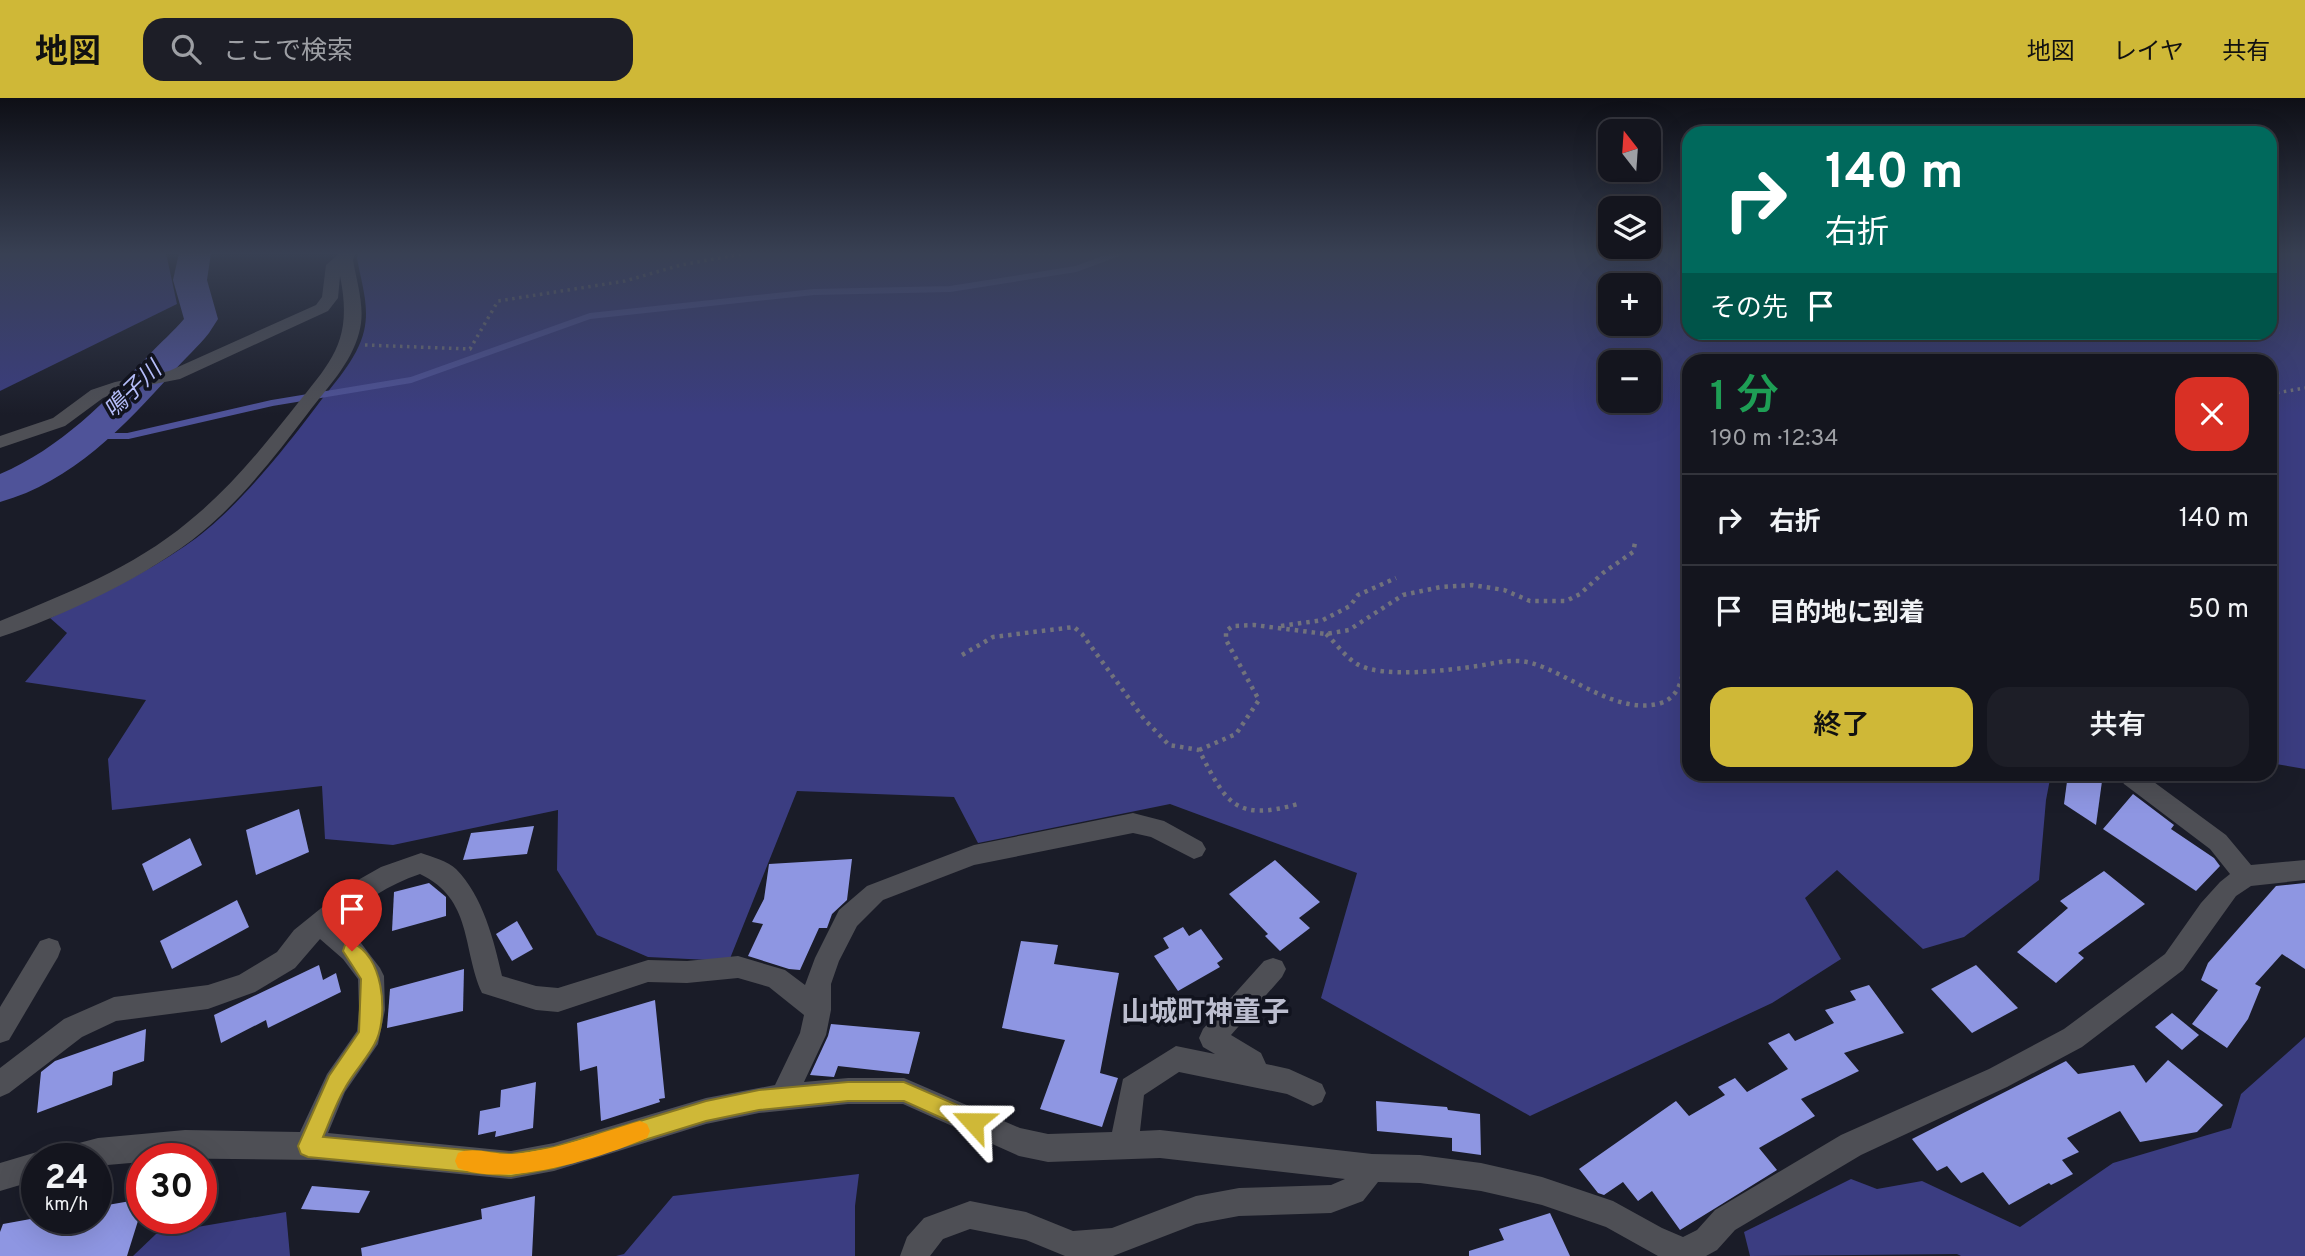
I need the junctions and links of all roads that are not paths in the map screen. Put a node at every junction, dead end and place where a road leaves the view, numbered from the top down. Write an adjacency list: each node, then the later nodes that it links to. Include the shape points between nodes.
1 (323, 307): 3 (street, via 174,375 106,390 59,422)
2 (354, 307): 4 (street, via 352,332 327,377 223,500 178,541 118,576)
3 (0, 442)
4 (0, 629)
5 (2136, 781): 8 (street, via 2218,842)
6 (1194, 849): 12 (street, via 1156,828 1133,823 974,855 904,880 875,893 848,918 818,984)
7 (2305, 870): 8 (street)
8 (2246, 876): 24 (street, via 2222,896 2174,962 2073,1038 1851,1145 1725,1220)
9 (320, 923): 12 (street, via 369,885 421,863 447,875 465,901 482,940 491,985 558,1000 648,971 738,967 776,978); 15 (street, via 286,960 246,984 208,996 114,1009 73,1028); 19 (street, via 352,951 371,976 372,1010 369,1035 336,1083)
10 (49, 949): 13 (street)
11 (1273, 969): 14 (street, via 1212,1038 1252,1062)
12 (818, 1010): 17 (street, via 813,1035)
13 (0, 1031)
14 (1254, 1075): 16 (street, via 1289,1082); 18 (street, via 1176,1059 1132,1088)
15 (0, 1084)
16 (1313, 1093)
17 (783, 1097): 18 (street, via 904,1091 1018,1142 1048,1148); 19 (street, via 706,1111 554,1157 511,1165)
18 (1124, 1145): 21 (street, via 1210,1148)
19 (308, 1146): 20 (street, via 185,1144)
20 (112, 1151)
21 (1372, 1168): 24 (street, via 1481,1177 1542,1191 1613,1215 1684,1252); 25 (street, via 1353,1191 1331,1199 1239,1202 1196,1210 1112,1242 1073,1245 1026,1226 970,1215 934,1228)
22 (21, 1171): 23 (street)
23 (0, 1177)
24 (1713, 1248)
25 (915, 1256)

